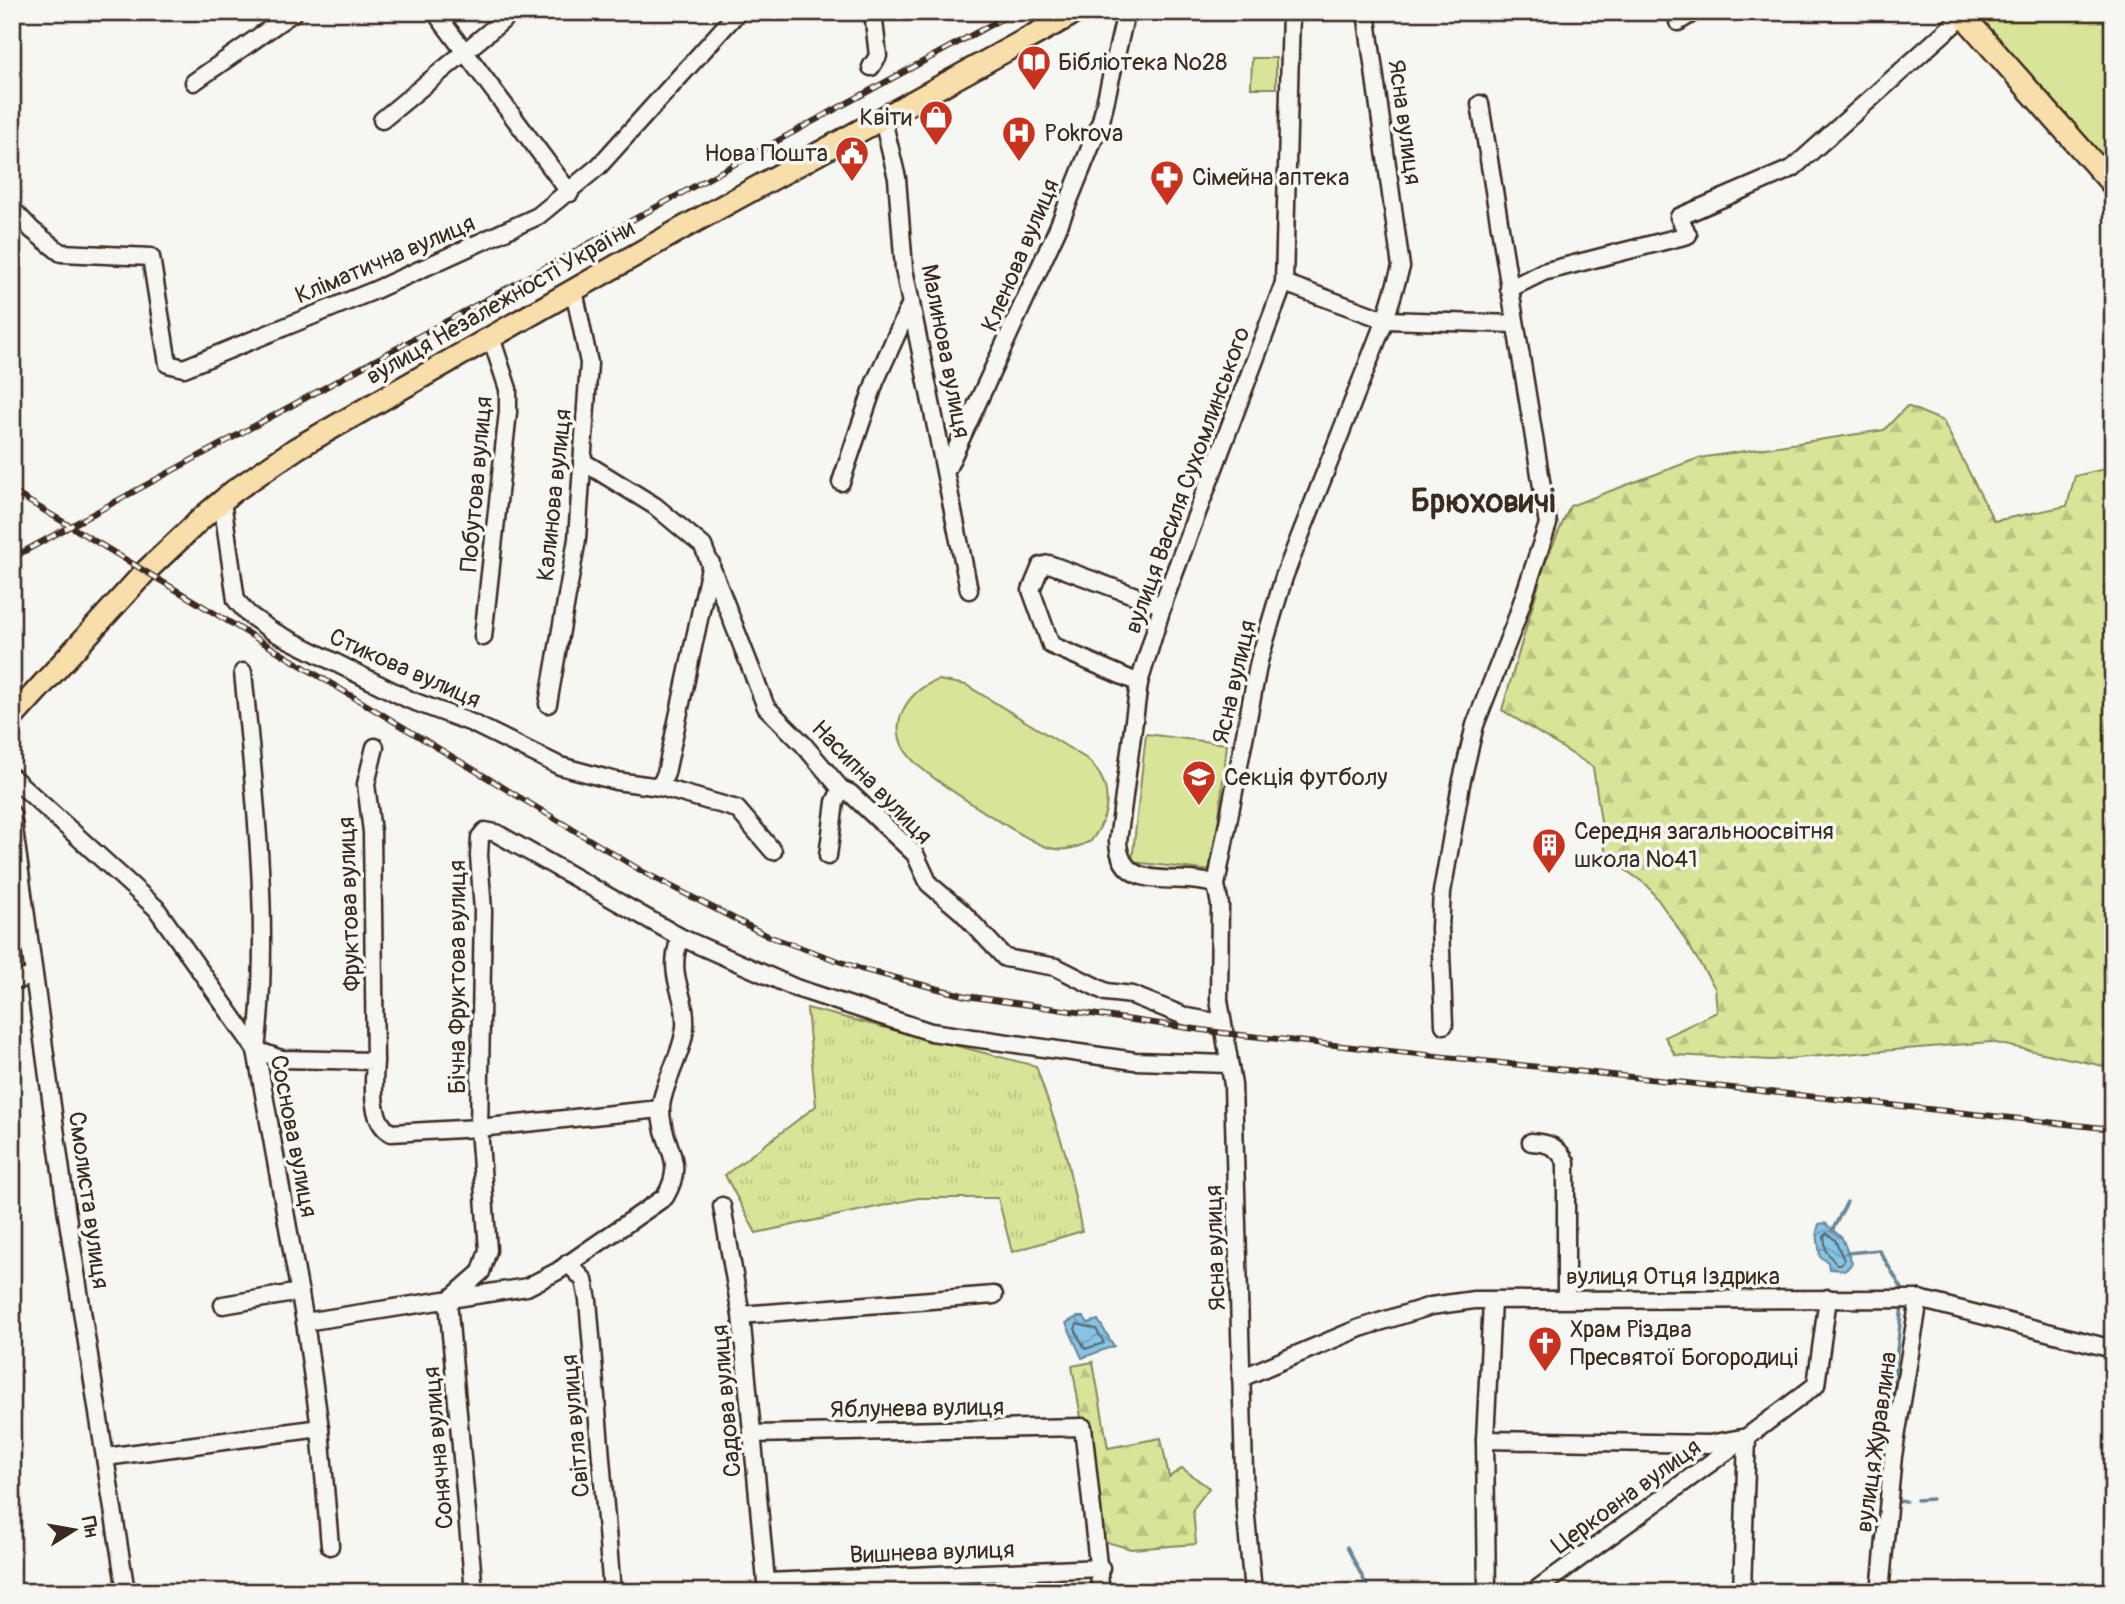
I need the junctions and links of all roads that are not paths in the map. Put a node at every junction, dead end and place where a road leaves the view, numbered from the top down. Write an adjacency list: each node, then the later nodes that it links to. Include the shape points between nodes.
1 (293, 12): 15 (street)
2 (435, 12): 13 (street)
3 (513, 12): 13 (street)
4 (738, 12): 20 (street, Кліматична вулиця)
5 (873, 12): 14 (street, via 878,55)
6 (1076, 12): 18 (main road, вулиця Незалежності України)
7 (1126, 12): 30 (street, Кленова вулиця, via 1096,133 1024,306)
8 (1291, 12): 22 (street, вулиця Василя Сухомлинського)
9 (1366, 12): 26 (street, Ясна вулиця, via 1401,267)
10 (1694, 12): 12 (street)
11 (1961, 14): 19 (main road); 23 (street, via 1793,168 1679,217 1688,235 1543,272)
12 (1678, 22)
13 (465, 54): 17 (street); 20 (street)
14 (872, 67)
15 (194, 82)
16 (1480, 104): 23 (street)
17 (382, 120)
18 (883, 120): 24 (main road, вулиця Незалежності України); 25 (street, Малинова вулиця, via 897,178)
19 (2113, 185)
20 (570, 194): 21 (street, Кліматична вулиця, via 513,228 184,368 168,365 151,257 61,253)
21 (12, 209)
22 (1284, 283): 26 (street); 35 (street, вулиця Василя Сухомлинського)
23 (1508, 289): 27 (street)
24 (574, 290): 28 (main road, вулиця Незалежності України); 29 (street, Калинова вулиця, via 589,363)
25 (911, 303): 30 (street, Малинова вулиця); 31 (street, via 875,382)
26 (1385, 320): 27 (street); 48 (street, Ясна вулиця, via 1284,577 1259,661)
27 (1515, 324): 53 (street, via 1548,524 1475,725 1461,784 1442,892)
28 (491, 337): 32 (main road, вулиця Незалежності України, via 297,448); 36 (street, Побутова вулиця, via 508,389 508,412)
29 (582, 461): 33 (street, Насипна вулиця, via 655,506 704,546); 39 (street, Калинова вулиця, via 577,539)
30 (947, 469): 34 (street, Малинова вулиця)
31 (841, 482)
32 (222, 501): 40 (main road, вулиця Незалежності України, via 145,572); 43 (street, Стикова вулиця, via 236,600 272,631 410,700 472,723 560,766)
33 (711, 563): 43 (street); 44 (street, Насипна вулиця, via 766,707)
34 (970, 590)
35 (1163, 607): 38 (street, вулиця Василя Сухомлинського); 38 (street, via 1049,564 1041,566 1031,590 1051,645)
36 (483, 637)
37 (243, 672): 54 (street, via 260,851)
38 (1139, 683): 48 (street, вулиця Василя Сухомлинського, via 1118,856 1127,869 1143,877)
39 (548, 704)
40 (12, 718)
41 (375, 747): 55 (street, Фруктова вулиця, via 366,784 372,832)
42 (12, 777): 54 (street, Соснова вулиця, via 156,908)
43 (660, 787): 46 (street, Стикова вулиця, via 737,809)
44 (841, 789): 47 (street); 52 (street, Насипна вулиця, via 915,854 929,884 1005,958 1056,967 1105,992 1132,995 1187,1017)
45 (12, 814): 50 (street, Смолиста вулиця)
46 (773, 851)
47 (828, 856)
48 (1216, 885): 52 (street, Ясна вулиця)
49 (680, 937): 56 (street, via 796,988 931,1032 1135,1061); 57 (street, via 673,959 685,1024); 58 (street, Бічна Фруктова вулиця, via 485,831 480,836 479,856 483,911)
50 (34, 976): 51 (street); 78 (street, Смолиста вулиця)
51 (12, 981)
52 (1221, 1023): 56 (street, Ясна вулиця)
53 (1444, 1025)
54 (256, 1050): 55 (street, via 291,1060); 62 (street, Соснова вулиця)
55 (375, 1061): 58 (street, Фруктова вулиця, via 377,1120 382,1128 407,1134)
56 (1228, 1064): 73 (street, Ясна вулиця, via 1233,1085)
57 (660, 1109): 58 (street, Фруктова вулиця); 61 (street, via 677,1168 673,1184 665,1197)
58 (479, 1128): 67 (street, Бічна Фруктова вулиця, via 488,1250 481,1272)
59 (1531, 1142): 65 (street, via 1559,1149 1566,1162)
60 (722, 1206): 70 (street, Садова вулиця)
61 (568, 1262): 67 (street, via 527,1287); 84 (street, Світла вулиця, via 584,1280 588,1300)
62 (300, 1292): 69 (street); 71 (street, Соснова вулиця)
63 (993, 1296): 70 (street)
64 (1828, 1298): 65 (street, вулиця Отця Іздрика); 66 (street, вулиця Отця Іздрика); 76 (street, Церковна вулиця, via 1816,1385)
65 (1566, 1299): 68 (street, вулиця Отця Іздрика)
66 (1919, 1299): 72 (street, вулиця Отця Іздрика); 90 (street, вулиця Журавлина, via 1893,1456)
67 (448, 1300): 71 (street); 83 (street, Сонячна вулиця)
68 (1492, 1301): 73 (street, вулиця Отця Іздрика, via 1431,1306 1360,1328); 77 (street)
69 (223, 1305)
70 (741, 1315): 75 (street, Садова вулиця)
71 (305, 1322): 74 (street, Соснова вулиця)
72 (2113, 1349)
73 (1241, 1378): 86 (street, Ясна вулиця)
74 (320, 1427): 78 (street); 79 (street, Соснова вулиця)
75 (752, 1434): 80 (street, Яблунева вулиця, via 1083,1427); 81 (street, Садова вулиця)
76 (1747, 1437): 77 (street, via 1709,1444); 88 (street, Церковна вулиця); 89 (street)
77 (1485, 1440): 87 (street)
78 (106, 1457): 82 (street, Смолиста вулиця)
79 (330, 1546)
80 (1101, 1568): 81 (street, Вишнева вулиця); 85 (street)
81 (767, 1587)
82 (126, 1592)
83 (474, 1592)
84 (612, 1592)
85 (1101, 1592)
86 (1253, 1592)
87 (1487, 1592)
88 (1533, 1592)
89 (1742, 1592)
90 (1880, 1592)

